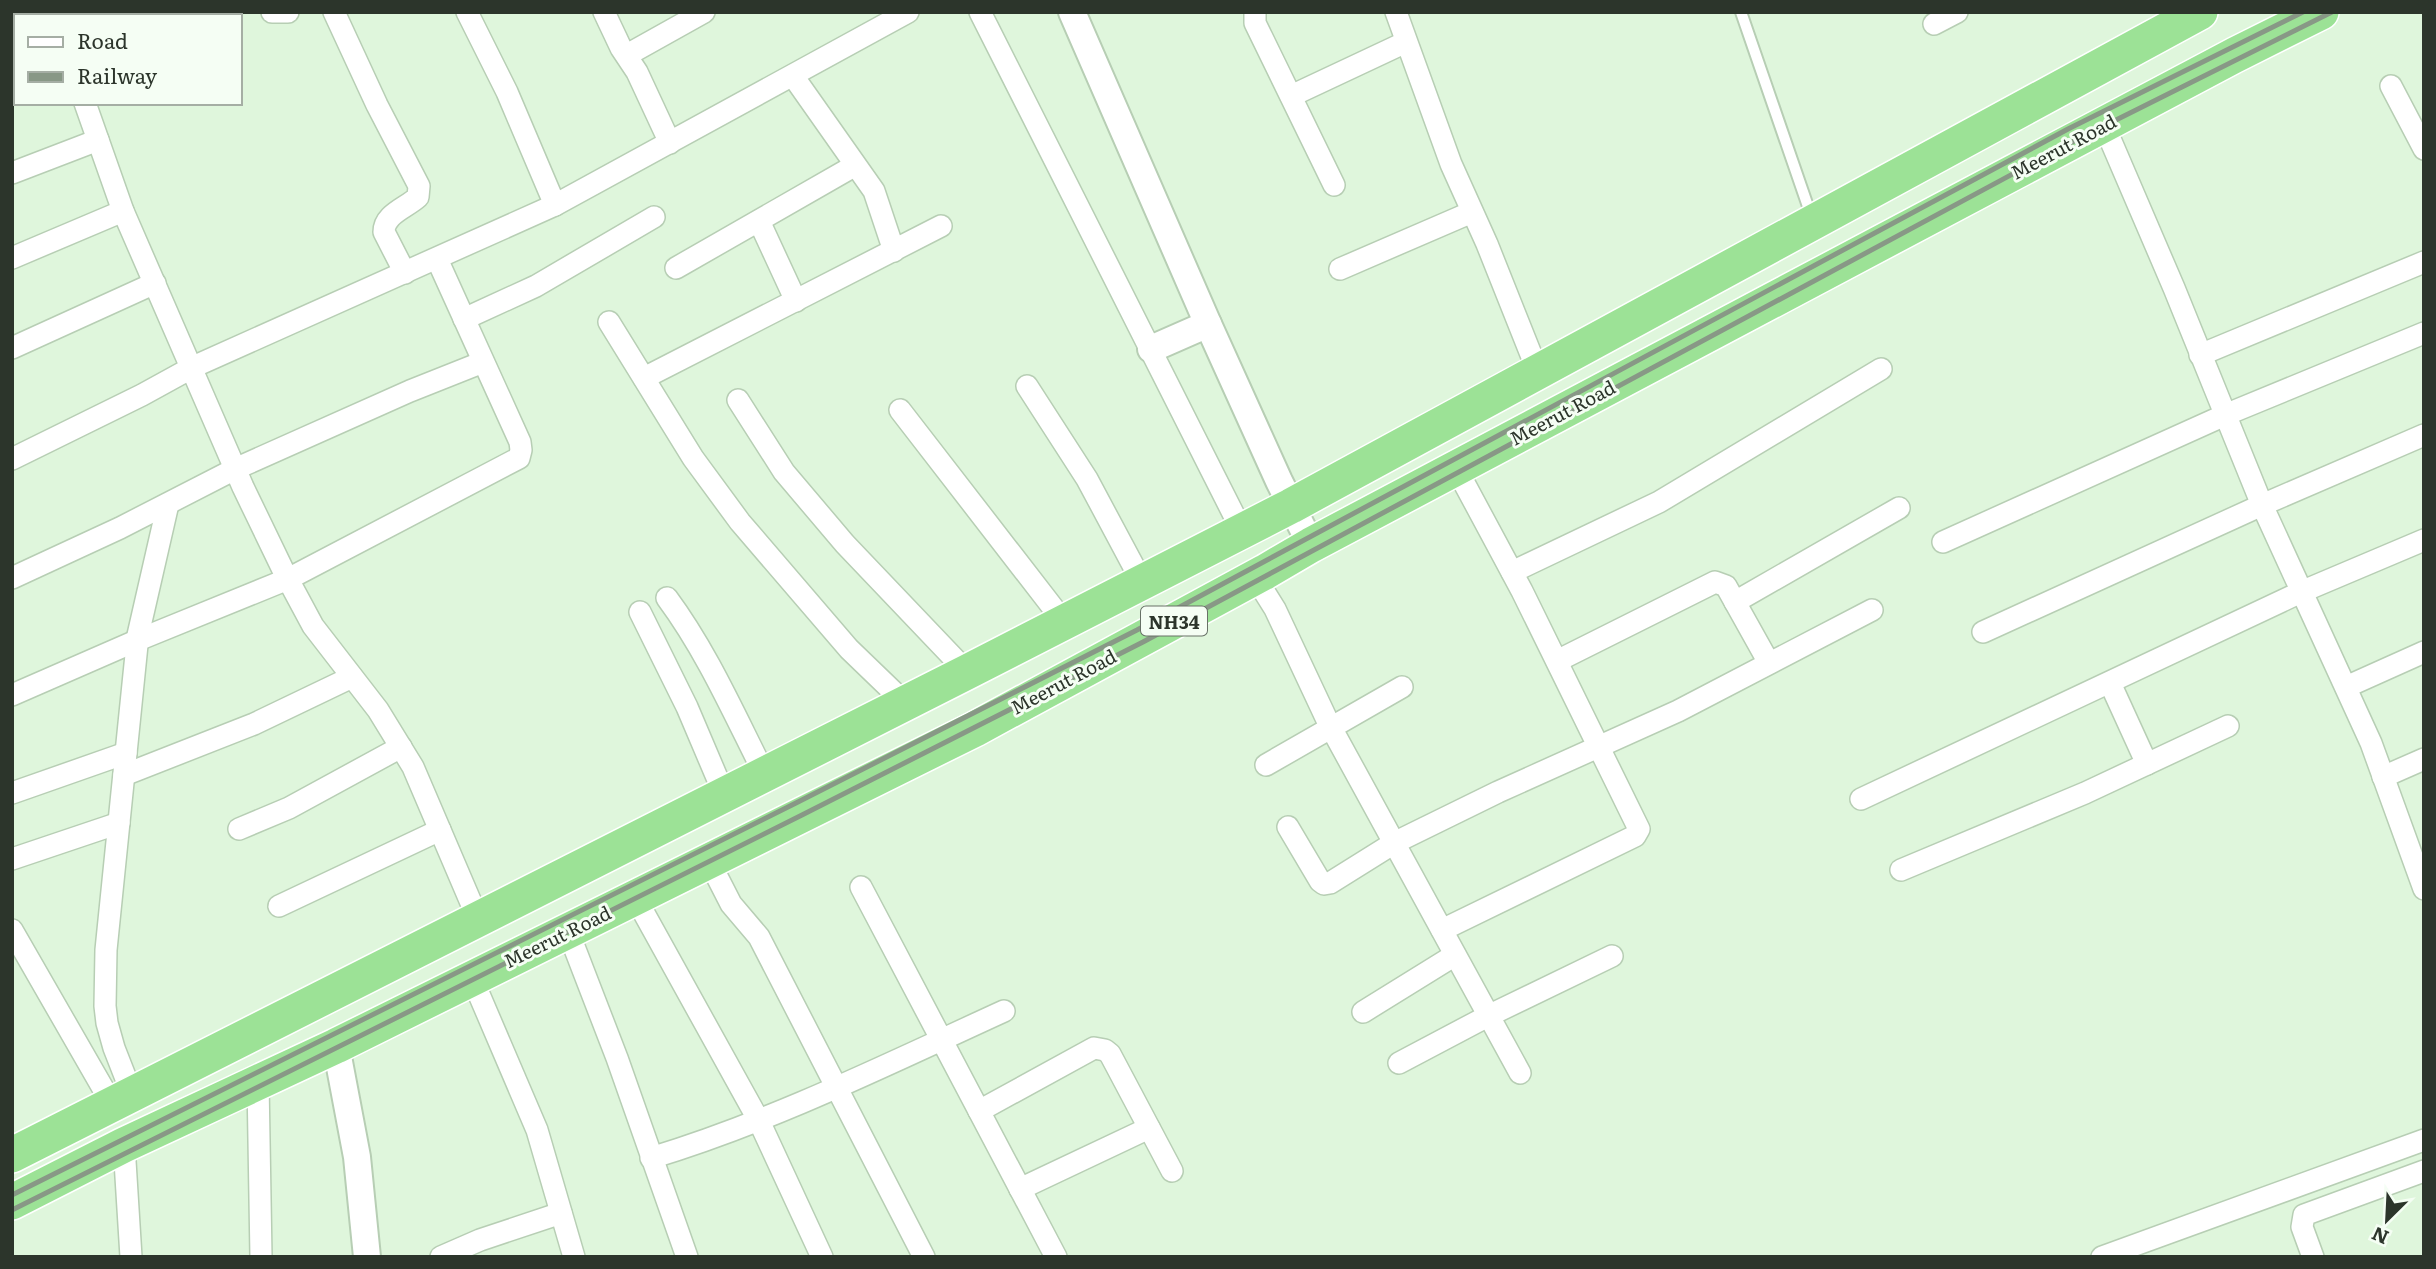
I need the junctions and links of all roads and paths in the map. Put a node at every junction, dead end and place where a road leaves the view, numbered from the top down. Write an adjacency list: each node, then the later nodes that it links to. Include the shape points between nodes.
1 (272, 12): 2 (street)
2 (288, 12)
3 (334, 12): 43 (street, via 419,186 418,197 383,226)
4 (467, 12): 30 (street)
5 (604, 12): 18 (street)
6 (704, 12): 18 (street)
7 (908, 12): 19 (street)
8 (980, 12): 51 (street)
9 (1072, 12): 48 (street)
10 (1255, 12): 21 (street, via 1255,23)
11 (1395, 12): 17 (street)
12 (1741, 12): 35 (lane)
13 (1957, 12): 16 (street)
14 (2200, 12): 35 (highway, NH34)
15 (2321, 12): 23 (highway, Meerut Road / NH34)
16 (1934, 24)
17 (1406, 42): 21 (street); 32 (street)
18 (627, 55): 25 (street)
19 (793, 76): 25 (street); 27 (street)
20 (2390, 86): 26 (street)
21 (1291, 96): 29 (street)
22 (86, 105): 24 (street)
23 (2104, 125): 52 (street); 64 (highway, Meerut Road / NH34)
24 (98, 140): 28 (street); 31 (street)
25 (670, 143): 30 (street)
26 (2424, 149)
27 (854, 166): 34 (street); 37 (street, via 874,191)
28 (12, 173)
29 (1334, 185)
30 (555, 205): 39 (street)
31 (123, 211): 38 (street); 44 (street)
32 (1472, 212): 42 (street); 56 (street)
33 (654, 217): 46 (street, via 536,286)
34 (759, 221): 41 (street); 45 (street)
35 (1814, 222): 56 (highway, NH34)
36 (941, 226): 37 (street)
37 (894, 251): 45 (street)
38 (12, 258)
39 (437, 259): 43 (street); 46 (street)
40 (2424, 262): 52 (street)
41 (676, 268)
42 (1340, 269)
43 (405, 273): 54 (street)
44 (155, 283): 50 (street); 54 (street)
45 (796, 301): 57 (street)
46 (464, 320): 53 (street)
47 (609, 322): 57 (street)
48 (1208, 324): 51 (street); 68 (street)
49 (2424, 332): 61 (street)
50 (12, 348)
51 (1152, 349): 70 (street)
52 (2200, 355): 61 (street)
53 (483, 362): 65 (street); 77 (street, via 520,442 519,458)
54 (193, 367): 63 (street); 65 (street)
55 (1881, 369): 74 (street, via 1659,502)
56 (1538, 372): 68 (highway, NH34)
57 (644, 378): 96 (street, via 693,458 740,522 849,649)
58 (1027, 386): 78 (street, via 1087,479)
59 (737, 400): 90 (street, via 784,472 845,544)
60 (900, 410): 84 (street)
61 (2225, 415): 67 (street); 72 (street)
62 (2424, 435): 67 (street)
63 (12, 459)
64 (1456, 468): 73 (highway, Meerut Road / NH34); 74 (street)
65 (235, 469): 66 (street); 77 (street)
66 (167, 504): 76 (street); 86 (street)
67 (2262, 505): 79 (street); 85 (street)
68 (1291, 506): 70 (highway, NH34); 73 (street)
69 (1899, 508): 81 (street)
70 (1241, 531): 78 (highway, NH34)
71 (2424, 540): 79 (street)
72 (1943, 542)
73 (1311, 545): 75 (highway, Meerut Road / NH34)
74 (1512, 572): 88 (street)
75 (1255, 577): 98 (street); 117 (highway, Meerut Road / NH34, via 975,729)
76 (12, 578)
77 (288, 579): 86 (street); 91 (street, via 313,626)
78 (1142, 582): 84 (highway, NH34)
79 (2301, 592): 92 (street); 94 (street)
80 (667, 598): 105 (street, via 709,664)
81 (1735, 602): 88 (street, via 1726,586 1715,582); 89 (street)
82 (1872, 610): 89 (street)
83 (640, 612): 109 (street)
84 (1064, 621): 90 (highway, NH34)
85 (1983, 632)
86 (138, 640): 95 (street); 101 (street)
87 (2424, 652): 94 (street)
88 (1557, 660): 99 (street)
89 (1769, 663): 99 (street)
90 (967, 672): 96 (highway, NH34)
91 (352, 677): 100 (street); 106 (street, via 254,724)
92 (2110, 683): 103 (street); 110 (street)
93 (1402, 687): 98 (street)
94 (2346, 687): 107 (street)
95 (12, 695)
96 (905, 703): 105 (highway, NH34)
97 (2228, 726): 103 (street)
98 (1331, 728): 104 (street); 115 (street)
99 (1599, 746): 115 (street); 125 (street, via 1638,824 1636,836)
100 (401, 747): 113 (street, via 289,808); 114 (street)
101 (126, 753): 106 (street); 108 (street)
102 (2424, 759): 107 (street)
103 (2147, 764): 118 (street)
104 (1266, 765)
105 (764, 773): 109 (highway, NH34)
106 (124, 775): 111 (street)
107 (2383, 777): 119 (street)
108 (12, 793)
109 (724, 794): 123 (highway, NH34)
110 (1861, 799)
111 (119, 822): 116 (street); 139 (street, via 105,1006)
112 (1288, 827): 115 (street, via 1324,884)
113 (239, 829)
114 (440, 830): 122 (street); 123 (street)
115 (1394, 843): 125 (street)
116 (12, 859)
117 (709, 861): 121 (highway, Meerut Road / NH34); 138 (street, via 731,904 759,937)
118 (1901, 870)
119 (2421, 875)
120 (861, 887): 133 (street)
121 (635, 897): 126 (highway, Meerut Road / NH34); 141 (street)
122 (279, 906)
123 (478, 919): 139 (highway, NH34)
124 (12, 930): 139 (street)
125 (1442, 930): 127 (street)
126 (568, 931): 129 (highway, Meerut Road / NH34); 146 (street)
127 (1455, 955): 131 (street); 132 (street)
128 (1612, 956): 132 (street)
129 (472, 978): 134 (highway, Meerut Road / NH34); 151 (street, via 531,1114)
130 (1004, 1011): 133 (street)
131 (1363, 1012)
132 (1488, 1016): 135 (street); 136 (street)
133 (941, 1040): 138 (street); 140 (street)
134 (336, 1046): 137 (highway, Meerut Road / NH34); 154 (street, via 356,1157)
135 (1399, 1063)
136 (1520, 1073)
137 (258, 1082): 144 (highway, Meerut Road / NH34); 153 (street)
138 (838, 1087): 141 (street); 159 (street)
139 (122, 1099): 145 (highway, NH34)
140 (979, 1111): 142 (street, via 1094,1048 1110,1054); 149 (street)
141 (759, 1121): 146 (street); 158 (street)
142 (1149, 1128): 147 (street); 149 (street)
143 (2424, 1140): 161 (street)
144 (124, 1145): 150 (highway, Meerut Road / NH34); 152 (street)
145 (12, 1155)
146 (651, 1158): 157 (street)
147 (1172, 1171)
148 (2424, 1171): 162 (street, via 2304,1215 2302,1227)
149 (1020, 1189): 160 (street)
150 (12, 1202)
151 (561, 1213): 155 (street); 156 (street)
152 (131, 1257)
153 (261, 1257)
154 (367, 1257)
155 (441, 1257)
156 (574, 1257)
157 (687, 1257)
158 (822, 1257)
159 (924, 1257)
160 (1056, 1257)
161 (2102, 1257)
162 (2313, 1257)

